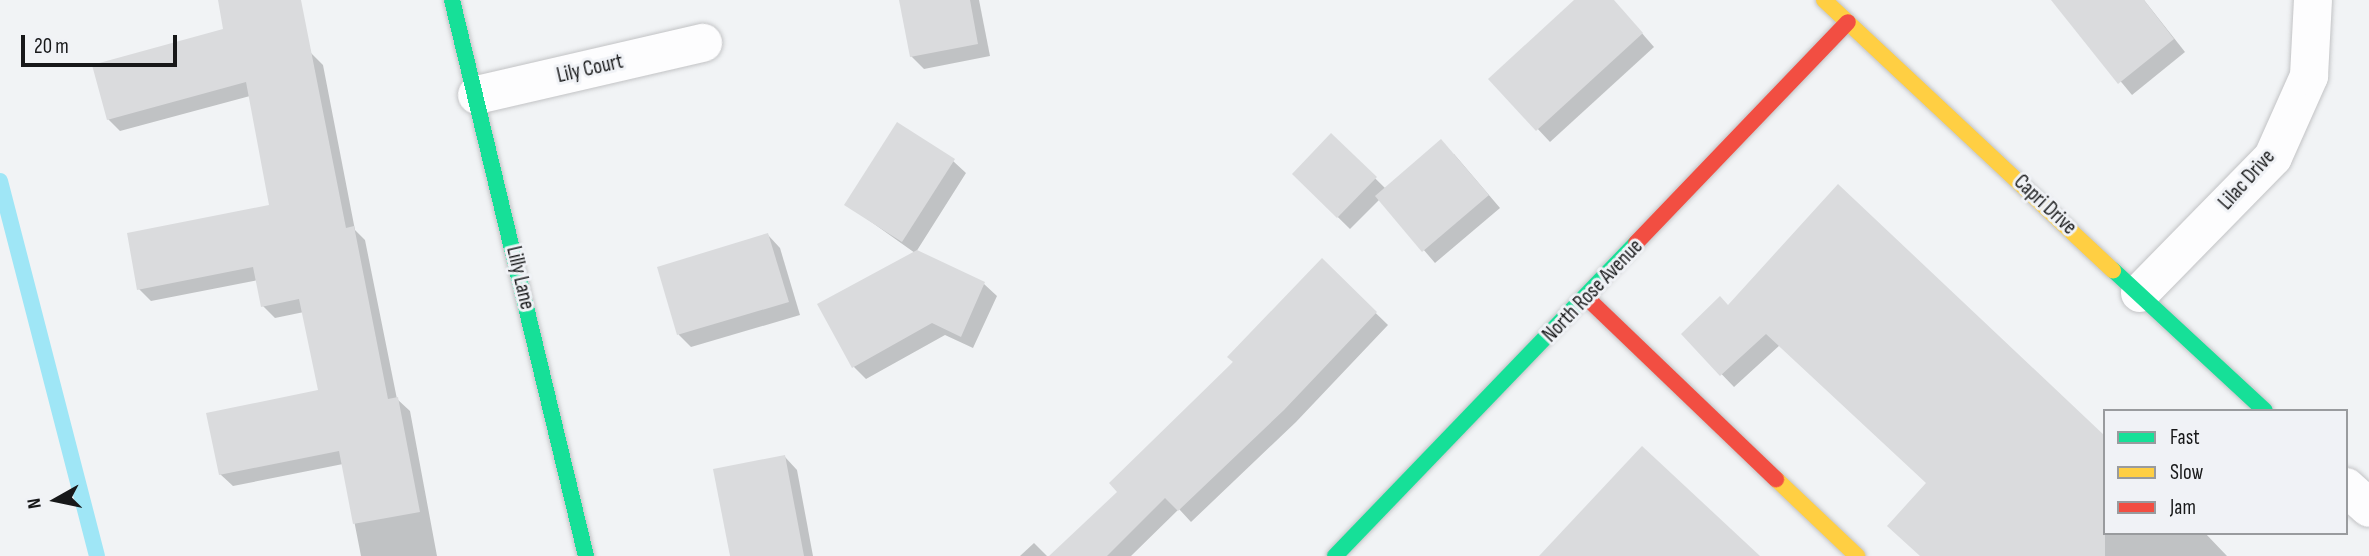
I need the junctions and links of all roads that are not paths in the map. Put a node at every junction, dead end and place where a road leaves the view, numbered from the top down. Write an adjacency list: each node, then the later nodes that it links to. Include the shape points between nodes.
1 (452, 0): 6 (street, Lilly Lane)
2 (1824, 0): 4 (street, Capri Drive)
3 (2312, 0): 7 (street, Lilac Drive, via 2309,76 2273,157)
4 (1847, 22): 7 (street, Capri Drive); 8 (street, North Rose Avenue)
5 (703, 43): 6 (street, Lily Court)
6 (477, 95): 12 (street, Lilly Lane)
7 (2140, 293): 9 (street, Capri Drive)
8 (1587, 299): 13 (street, North Rose Avenue); 14 (street)
9 (2263, 409)
10 (2348, 489): 11 (street)
11 (2369, 508)
12 (586, 556)
13 (1335, 556)
14 (1857, 556)

